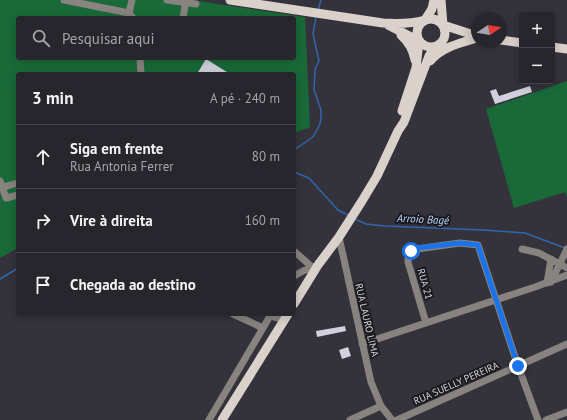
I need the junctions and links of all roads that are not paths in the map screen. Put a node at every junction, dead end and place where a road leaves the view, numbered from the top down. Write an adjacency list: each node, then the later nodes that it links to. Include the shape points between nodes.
1 (64, 0): 8 (street)
2 (132, 0): 10 (street)
3 (167, 0): 7 (street)
4 (230, 0): 13 (main road)
5 (434, 0): 12 (main road); 13 (main road, via 421,16 408,21)
6 (442, 0): 14 (main road); 15 (main road, via 448,17)
7 (185, 1): 9 (street); 11 (street)
8 (81, 2): 10 (street)
9 (196, 4)
10 (131, 16)
11 (183, 16)
12 (425, 20): 13 (main road, via 415,23); 14 (main road, via 435,19); 19 (main road, via 418,28)
13 (383, 23): 19 (main road); 27 (main road, via 408,41 413,50)
14 (443, 25): 16 (main road); 22 (main road, via 446,31 445,38)
15 (471, 34)
16 (471, 35)
17 (471, 38): 22 (main road)
18 (471, 39): 27 (main road, via 435,55)
19 (419, 41): 22 (main road, via 424,46); 27 (main road)
20 (507, 41): 21 (main road)
21 (519, 43)
22 (436, 46): 27 (main road)
23 (555, 47): 24 (main road)
24 (567, 49)
25 (140, 60): 26 (street)
26 (142, 72)
27 (417, 79): 32 (main road, via 404,122 377,176)
28 (16, 183): 29 (street)
29 (1, 186): 31 (street)
30 (16, 196): 31 (street)
31 (3, 199)
32 (341, 235): 38 (main road); 50 (street, RUA LAURO LIMA)
33 (522, 249): 36 (street)
34 (567, 249): 37 (street)
35 (296, 252): 38 (street)
36 (551, 259): 37 (street); 42 (street)
37 (561, 261): 39 (street); 42 (street)
38 (315, 266): 40 (street); 43 (main road)
39 (567, 268)
40 (296, 275)
41 (567, 275): 42 (street)
42 (549, 282): 44 (street)
43 (296, 300)
44 (495, 301): 48 (street); 48 (street, RUA 21, via 478,245 460,243 417,248 408,255 408,262); 54 (street)
45 (237, 316): 49 (street)
46 (269, 316): 49 (street)
47 (286, 317): 53 (main road)
48 (426, 323): 50 (street)
49 (263, 328): 52 (street)
50 (362, 344): 57 (street, RUA LAURO LIMA, via 371,382)
51 (567, 344): 54 (street, RUA SUELLY PEREIRA)
52 (252, 348): 53 (street); 55 (street)
53 (263, 354): 56 (main road)
54 (518, 366): 63 (street, RUA SUELLY PEREIRA); 64 (street)
55 (232, 382): 56 (street); 59 (street)
56 (241, 389): 60 (main road)
57 (381, 406): 61 (street); 62 (street, RUA LAURO LIMA)
58 (567, 412): 65 (street)
59 (210, 420)
60 (222, 420)
61 (350, 420)
62 (392, 420)
63 (397, 420)
64 (538, 420)
65 (546, 420)

